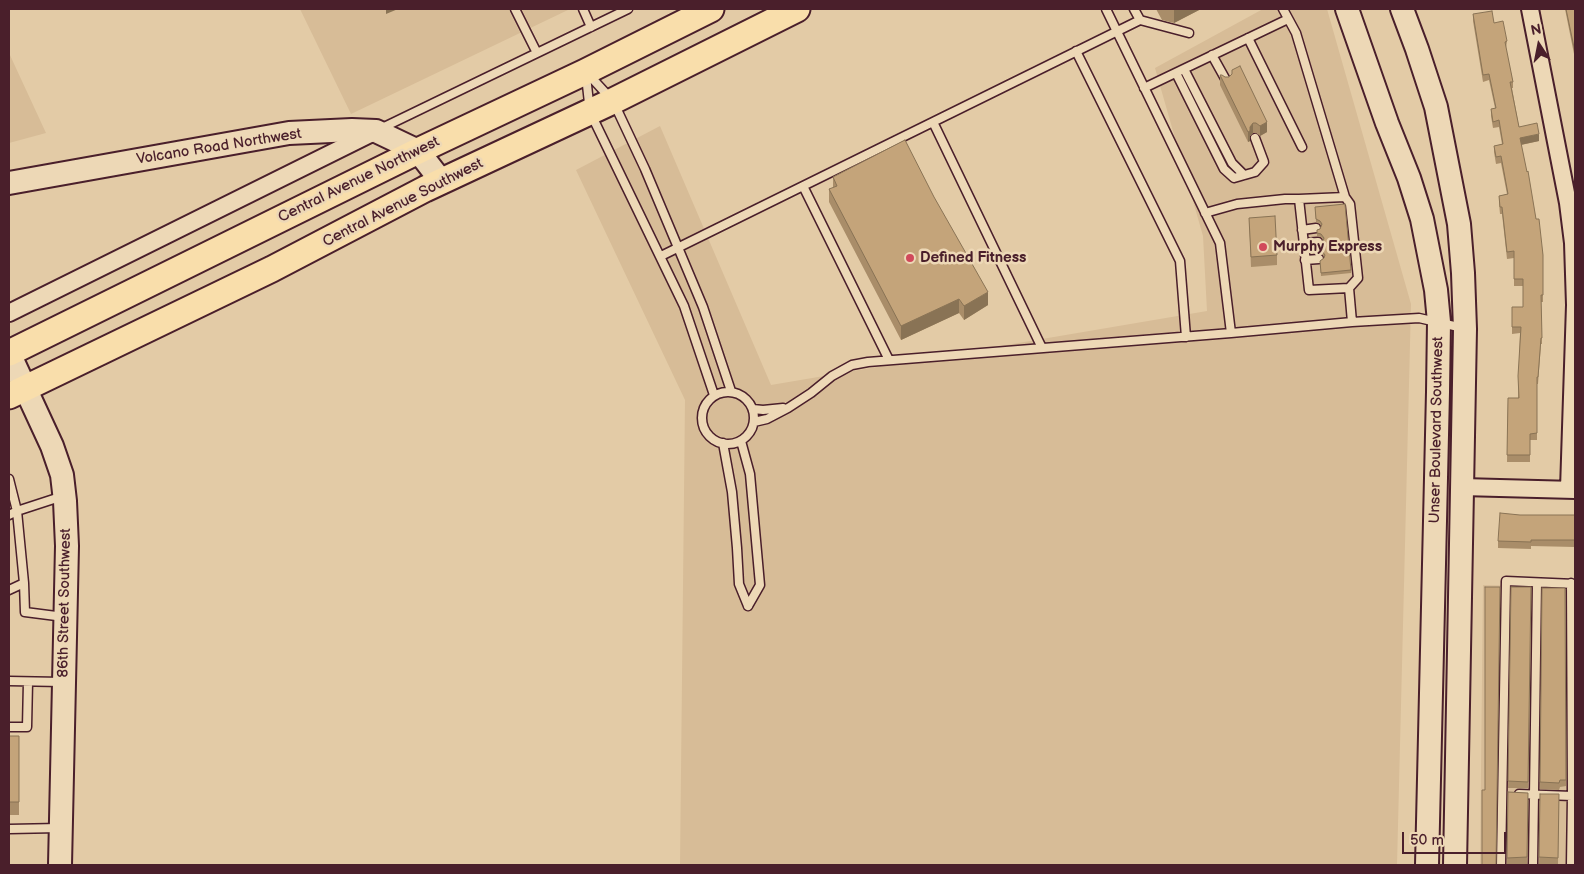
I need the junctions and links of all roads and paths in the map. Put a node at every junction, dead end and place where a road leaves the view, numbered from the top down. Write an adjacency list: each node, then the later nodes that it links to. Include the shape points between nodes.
1 (515, 9): 19 (lane)
2 (583, 9): 14 (lane)
3 (628, 9): 14 (lane)
4 (711, 9): 22 (main road, Central Avenue Northwest)
5 (797, 9): 25 (main road, Central Avenue Southwest)
6 (1106, 9): 15 (lane)
7 (1134, 9): 13 (lane)
8 (1283, 9): 12 (lane)
9 (1347, 9): 49 (main road, Unser Boulevard Southwest, via 1422,219 1432,264)
10 (1406, 9): 50 (main road, Unser Boulevard Southwest, via 1436,107 1451,178 1459,224)
11 (1530, 9): 66 (street, via 1573,243)
12 (1288, 19): 17 (lane); 35 (lane, via 1296,33)
13 (1140, 20): 15 (lane); 16 (lane)
14 (591, 26): 19 (lane)
15 (1117, 31): 18 (lane); 24 (lane)
16 (1189, 33)
17 (1248, 38): 20 (lane); 30 (lane)
18 (1076, 51): 27 (lane); 52 (lane, via 1180,261)
19 (538, 53): 28 (lane)
20 (1212, 55): 21 (lane); 23 (lane)
21 (1180, 71): 24 (lane); 29 (lane, via 1224,169 1234,178 1255,172 1264,162)
22 (585, 72): 25 (lane); 26 (lane); 31 (main road, Central Avenue Northwest)
23 (1227, 82)
24 (1144, 88): 37 (lane)
25 (613, 101): 26 (main road, Central Avenue Southwest); 42 (lane)
26 (590, 112): 32 (main road, Central Avenue Southwest); 43 (lane)
27 (933, 122): 34 (lane); 53 (lane)
28 (376, 131): 31 (main road, Volcano Road Northwest); 33 (main road, Volcano Road Northwest, via 289,133); 47 (street)
29 (1255, 138)
30 (1302, 146)
31 (418, 151): 32 (main road, Volcano Road Northwest); 54 (main road, Central Avenue Northwest)
32 (442, 182): 57 (main road, Central Avenue Southwest, via 272,269)
33 (9, 183)
34 (803, 186): 42 (lane); 55 (lane)
35 (1345, 197): 36 (lane); 46 (lane, via 1350,204 1352,255 1358,278)
36 (1299, 199): 37 (lane, via 1237,204); 39 (lane)
37 (1205, 213): 51 (lane, via 1220,243)
38 (1316, 228): 39 (lane)
39 (1302, 230): 41 (lane)
40 (1318, 242): 41 (lane)
41 (1303, 243): 45 (lane)
42 (678, 247): 43 (lane); 56 (lane, via 703,307)
43 (661, 256): 58 (lane, via 684,306)
44 (1319, 259): 45 (lane)
45 (1305, 260): 46 (lane, via 1309,290)
46 (1349, 288): 48 (lane)
47 (9, 313)
48 (1352, 322): 49 (lane, via 1419,318); 51 (lane)
49 (1439, 322): 50 (lane); 85 (main road, Unser Boulevard Southwest)
50 (1464, 329): 65 (main road, Unser Boulevard Southwest)
51 (1231, 333): 52 (lane)
52 (1186, 337): 53 (lane)
53 (1042, 348): 55 (lane)
54 (9, 353): 57 (main road, 86th Street Southwest)
55 (889, 360): 59 (lane, via 852,365)
56 (731, 391): 58 (lane); 60 (lane, via 745,397)
57 (17, 392): 67 (main road, 86th Street Southwest, via 52,446)
58 (714, 395): 63 (lane, via 703,409 703,426 714,440)
59 (788, 408): 60 (lane); 61 (lane)
60 (753, 409): 61 (lane)
61 (754, 422): 62 (lane, via 752,430)
62 (741, 440): 63 (lane); 63 (lane, via 750,474 760,584 748,606 739,584 732,492)
63 (723, 443)
64 (9, 480): 68 (lane)
65 (1462, 487): 66 (street); 86 (main road, Unser Boulevard Southwest)
66 (1572, 490)
67 (65, 495): 68 (lane); 74 (main road, 86th Street Southwest)
68 (17, 511): 69 (lane); 71 (lane)
69 (9, 515)
70 (1537, 582): 72 (lane); 79 (lane, via 1506,581); 80 (lane)
71 (24, 583): 73 (lane); 74 (lane, via 25,612)
72 (1573, 584): 81 (lane)
73 (9, 590)
74 (66, 618): 77 (main road, 86th Street Southwest)
75 (9, 681): 76 (lane)
76 (28, 682): 77 (lane); 78 (lane, via 27,727)
77 (64, 682): 82 (main road, 86th Street Southwest)
78 (9, 726)
79 (1502, 793): 80 (lane); 87 (lane)
80 (1534, 794): 81 (lane); 88 (lane)
81 (1574, 796): 89 (lane)
82 (60, 828): 83 (lane); 84 (main road, 86th Street Southwest)
83 (9, 829)
84 (60, 865)
85 (1427, 865)
86 (1455, 865)
87 (1501, 865)
88 (1533, 865)
89 (1571, 865)

